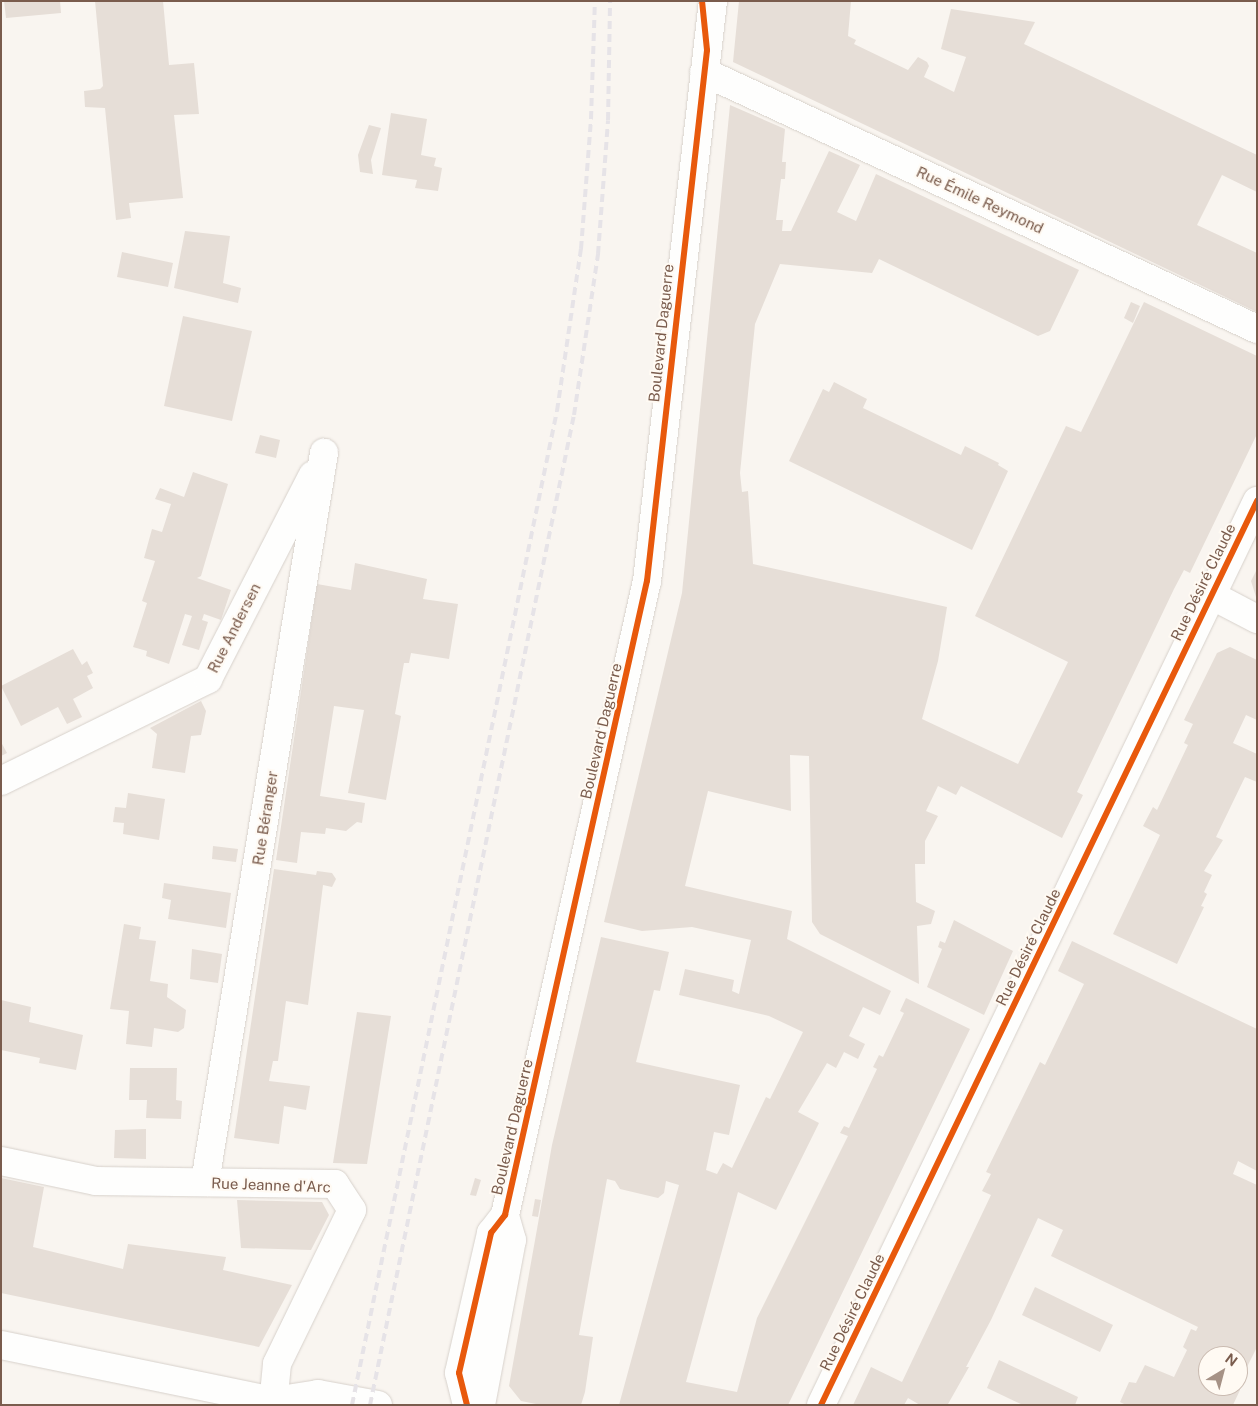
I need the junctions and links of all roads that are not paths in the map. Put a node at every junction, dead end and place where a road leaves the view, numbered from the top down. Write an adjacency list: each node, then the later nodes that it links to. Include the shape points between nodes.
1 (702, 1): 3 (street)
2 (713, 1): 3 (street, Boulevard Daguerre)
3 (705, 61): 4 (street, Rue Émile Reymond); 12 (street, Boulevard Daguerre, via 647,581)
4 (1257, 329)
5 (324, 453): 9 (street, Rue Andersen, via 208,679); 11 (street, Rue Béranger)
6 (1257, 501): 7 (street, Rue Désiré Claude)
7 (1211, 596): 8 (street); 18 (street, Rue Désiré Claude)
8 (1257, 619)
9 (1, 781)
10 (1, 1161): 11 (street, Rue Jeanne d'Arc, via 96,1181)
11 (205, 1182): 14 (street, Rue Jeanne d'Arc, via 335,1184 352,1210 277,1364)
12 (505, 1215): 16 (street, Boulevard Daguerre, via 491,1233 459,1373); 17 (street, Boulevard Daguerre, via 512,1240)
13 (1, 1345): 14 (street)
14 (275, 1404): 15 (street, via 318,1394)
15 (378, 1405)
16 (467, 1405)
17 (481, 1405)
18 (821, 1405)

